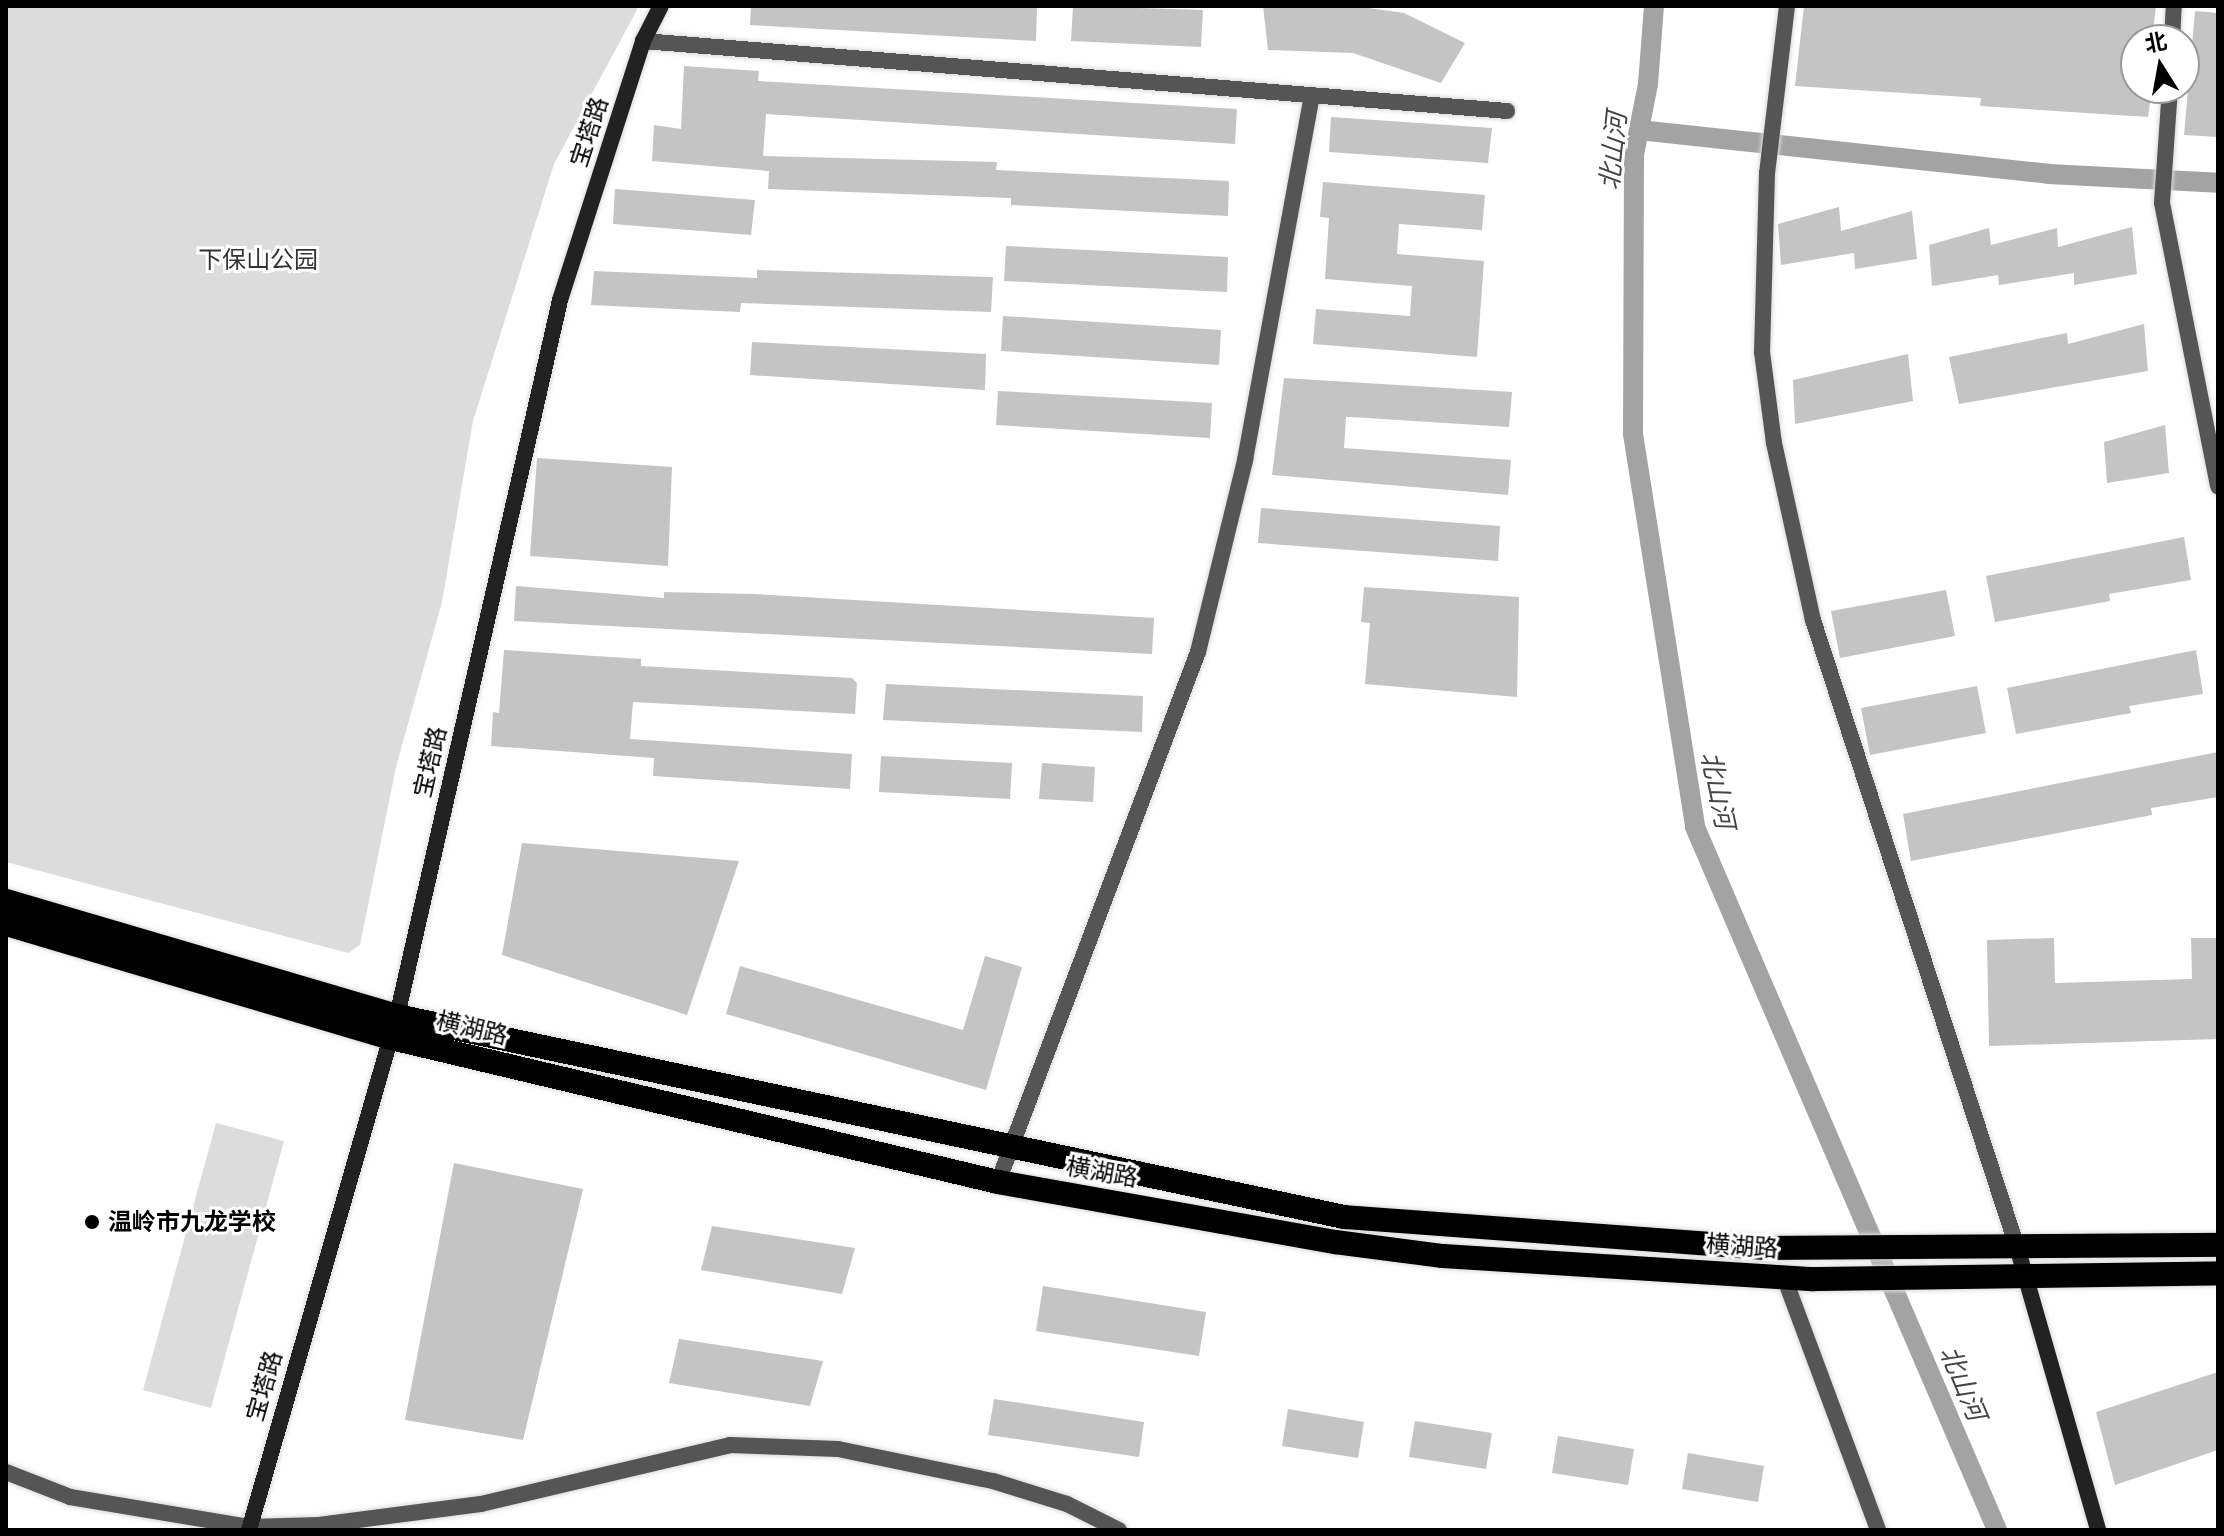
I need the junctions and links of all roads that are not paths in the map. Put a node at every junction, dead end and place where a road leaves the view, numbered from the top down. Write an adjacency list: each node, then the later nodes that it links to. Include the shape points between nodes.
1 (661, 6): 3 (street, 宝塔路)
2 (1787, 6): 14 (street, via 1767,173 1762,352 1774,443 1813,620)
3 (643, 41): 4 (street); 10 (street, 宝塔路, via 560,300)
4 (1312, 95): 6 (street); 11 (street, via 1245,460 1198,652)
5 (2169, 104): 7 (street, via 2162,203)
6 (1507, 111)
7 (2218, 487)
8 (6, 901): 10 (highway, 横湖路)
9 (6, 924): 10 (highway, 横湖路)
10 (392, 1026): 11 (highway, 横湖路); 12 (highway, 横湖路); 19 (street, 宝塔路)
11 (1011, 1146): 12 (street); 14 (highway, 横湖路, via 1344,1217 1771,1248)
12 (998, 1182): 16 (highway, 横湖路, via 1443,1256)
13 (2218, 1245): 14 (highway, 横湖路)
14 (2017, 1247): 17 (street)
15 (2218, 1273): 17 (highway, 横湖路)
16 (1784, 1277): 17 (highway, 横湖路); 22 (street)
17 (2027, 1277): 20 (street)
18 (6, 1472): 19 (street, via 70,1497)
19 (249, 1528): 21 (street, via 319,1525 481,1504 730,1445 838,1449 993,1481 1067,1504)
20 (2098, 1529)
21 (1119, 1530)
22 (1878, 1530)

